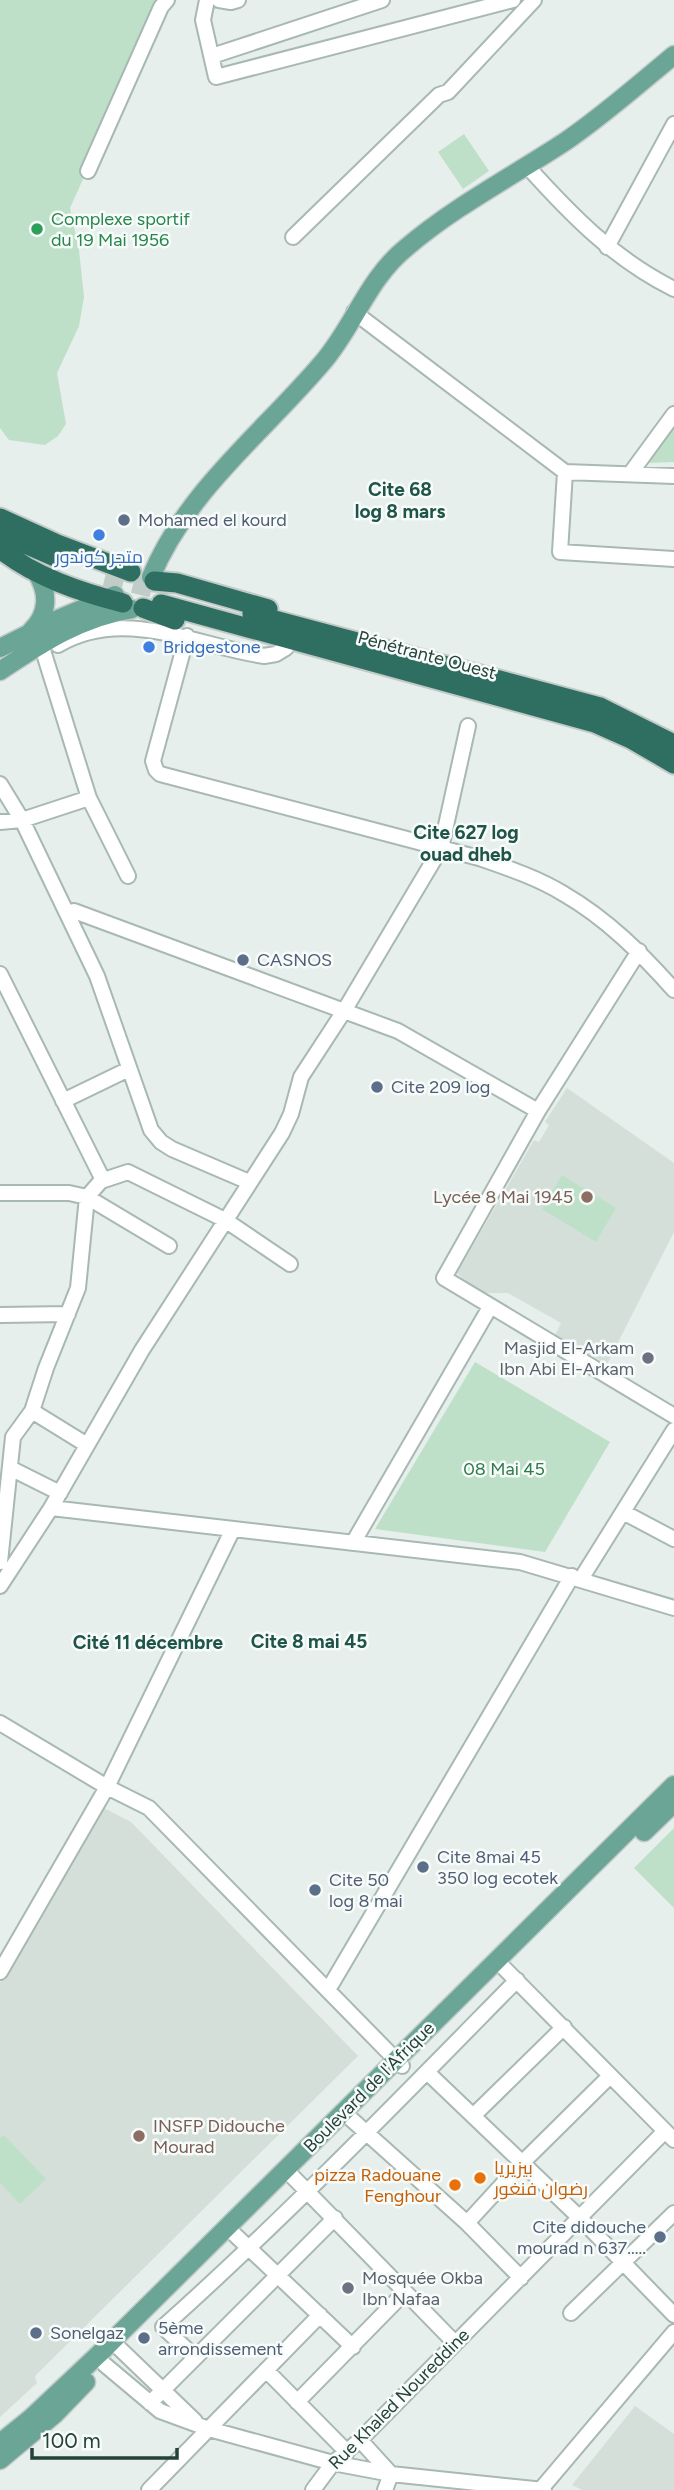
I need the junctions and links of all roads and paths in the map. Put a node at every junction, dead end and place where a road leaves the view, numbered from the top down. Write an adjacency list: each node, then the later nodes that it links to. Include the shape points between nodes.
1 (167, 0): 12 (street)
2 (207, 0): 9 (street, via 202,20)
3 (219, 0): 4 (street)
4 (238, 0)
5 (382, 0): 9 (street)
6 (513, 0): 9 (street, via 216,77)
7 (534, 0): 13 (street, via 448,92 439,95)
8 (674, 55): 11 (main road, via 612,107)
9 (212, 56)
10 (674, 124): 14 (street)
11 (527, 166): 14 (street); 16 (main road, via 393,258)
12 (88, 171)
13 (293, 237)
14 (607, 247): 15 (street)
15 (674, 289)
16 (354, 312): 18 (street); 27 (main road, via 324,361 216,475)
17 (674, 414): 19 (street)
18 (565, 472): 19 (street); 25 (street, via 560,552)
19 (630, 474): 20 (street)
20 (674, 476)
21 (0, 518): 27 (highway, via 75,552)
22 (0, 529): 27 (highway, Pénétrante Ouest)
23 (0, 543): 27 (highway, Pénétrante Ouest, via 44,565)
24 (0, 548): 26 (highway)
25 (674, 559)
26 (36, 572): 27 (highway, via 81,592); 29 (main road, via 45,590)
27 (133, 590): 29 (main road); 29 (main road, via 104,614); 30 (highway, Pénétrante Ouest); 32 (highway, via 163,617)
28 (187, 636): 29 (street, via 130,627); 32 (street, via 264,656); 41 (street, via 153,761 160,774)
29 (37, 644): 31 (main road); 33 (main road); 38 (street)
30 (335, 644): 32 (highway); 35 (highway, Pénétrante Ouest, via 600,707); 36 (highway, Pénétrante Ouest, via 595,723)
31 (0, 648)
32 (286, 648)
33 (0, 671)
34 (468, 726): 41 (street)
35 (674, 744)
36 (674, 764)
37 (0, 784): 39 (street)
38 (89, 798): 39 (street); 42 (street)
39 (22, 820): 40 (street); 43 (street)
40 (0, 822)
41 (441, 848): 44 (street, via 511,869 563,893); 47 (street)
42 (128, 876)
43 (67, 913): 47 (street, via 74,911); 48 (street, via 97,976)
44 (639, 951): 46 (street); 50 (street)
45 (0, 974): 49 (street)
46 (671, 981)
47 (344, 1011): 50 (street, via 398,1031); 52 (street, via 301,1077 292,1114)
48 (129, 1069): 49 (street); 52 (street, via 151,1130 161,1142)
49 (63, 1101): 51 (street)
50 (538, 1111): 58 (street, via 444,1278)
51 (101, 1181): 54 (street); 55 (street, via 128,1172)
52 (249, 1182): 55 (street)
53 (0, 1193): 54 (street)
54 (88, 1197): 56 (street); 59 (street, via 78,1288)
55 (225, 1220): 57 (street); 65 (street)
56 (169, 1246)
57 (290, 1264)
58 (489, 1307): 62 (street); 72 (street)
59 (68, 1314): 60 (street); 61 (street)
60 (0, 1315)
61 (32, 1411): 64 (street); 65 (street)
62 (674, 1416)
63 (674, 1430): 69 (street)
64 (6, 1437): 66 (street)
65 (87, 1445): 67 (street)
66 (10, 1468): 67 (street); 73 (street)
67 (60, 1493): 68 (street)
68 (51, 1508): 70 (street); 73 (street)
69 (623, 1512): 71 (street); 74 (street)
70 (233, 1529): 72 (street); 79 (street)
71 (674, 1539)
72 (353, 1543): 74 (street, via 520,1562)
73 (4, 1564): 75 (street)
74 (577, 1577): 76 (street); 84 (street)
75 (0, 1586)
76 (674, 1608)
77 (0, 1723): 79 (street)
78 (674, 1786): 86 (main road, Boulevard de l'Afrique)
79 (107, 1787): 82 (street); 84 (street, via 149,1808)
80 (674, 1803): 81 (main road, Boulevard de l'Afrique)
81 (502, 1966): 83 (street); 86 (main road, Boulevard de l'Afrique)
82 (0, 1972)
83 (517, 1980): 85 (street); 87 (street)
84 (328, 1990): 86 (street)
85 (564, 2027): 88 (street); 89 (street)
86 (400, 2063): 90 (main road, Boulevard de l'Afrique); 121 (main road, Boulevard de l'Afrique)
87 (427, 2072): 89 (street); 91 (street)
88 (610, 2076): 92 (street); 93 (street)
89 (474, 2115): 93 (street)
90 (349, 2118): 91 (street); 94 (main road, Boulevard de l'Afrique)
91 (367, 2134): 95 (street); 99 (street)
92 (670, 2136): 98 (street, Rue Khaled Noureddine)
93 (523, 2162): 98 (street); 99 (street)
94 (292, 2176): 95 (street); 100 (main road, Boulevard de l'Afrique)
95 (309, 2192): 97 (street); 101 (street)
96 (674, 2213): 102 (street)
97 (335, 2218): 103 (street); 105 (street)
98 (580, 2218): 102 (street); 104 (street, Rue Khaled Noureddine)
99 (467, 2223): 104 (street)
100 (233, 2232): 101 (street); 112 (main road, Boulevard de l'Afrique)
101 (250, 2249): 103 (street); 113 (street, via 163,2327)
102 (624, 2261): 106 (street); 108 (street)
103 (278, 2273): 107 (street); 113 (street)
104 (521, 2278): 110 (street, Rue Khaled Noureddine)
105 (405, 2292): 110 (street); 111 (street)
106 (571, 2313)
107 (320, 2315): 111 (street); 115 (street)
108 (674, 2315)
109 (674, 2332): 126 (street)
110 (455, 2343): 120 (street, Rue Khaled Noureddine)
111 (352, 2347): 117 (street)
112 (120, 2348): 114 (main road, Boulevard de l'Afrique); 116 (street)
113 (195, 2357): 116 (street)
114 (104, 2364): 118 (street); 121 (main road, Boulevard de l'Afrique, via 55,2414)
115 (266, 2370): 117 (street); 119 (street)
116 (163, 2390): 118 (street); 119 (street)
117 (297, 2402): 122 (street)
118 (150, 2403): 119 (street)
119 (205, 2428): 123 (street); 127 (street)
120 (360, 2441): 122 (street, Rue Khaled Noureddine); 124 (street)
121 (1, 2446)
122 (347, 2452): 123 (street, Rue Khaled Noureddine)
123 (333, 2463): 124 (street); 128 (street, Rue Khaled Noureddine)
124 (391, 2474): 125 (street); 129 (street)
125 (499, 2488): 126 (street)
126 (542, 2489)
127 (149, 2490)
128 (313, 2490)
129 (385, 2490)

